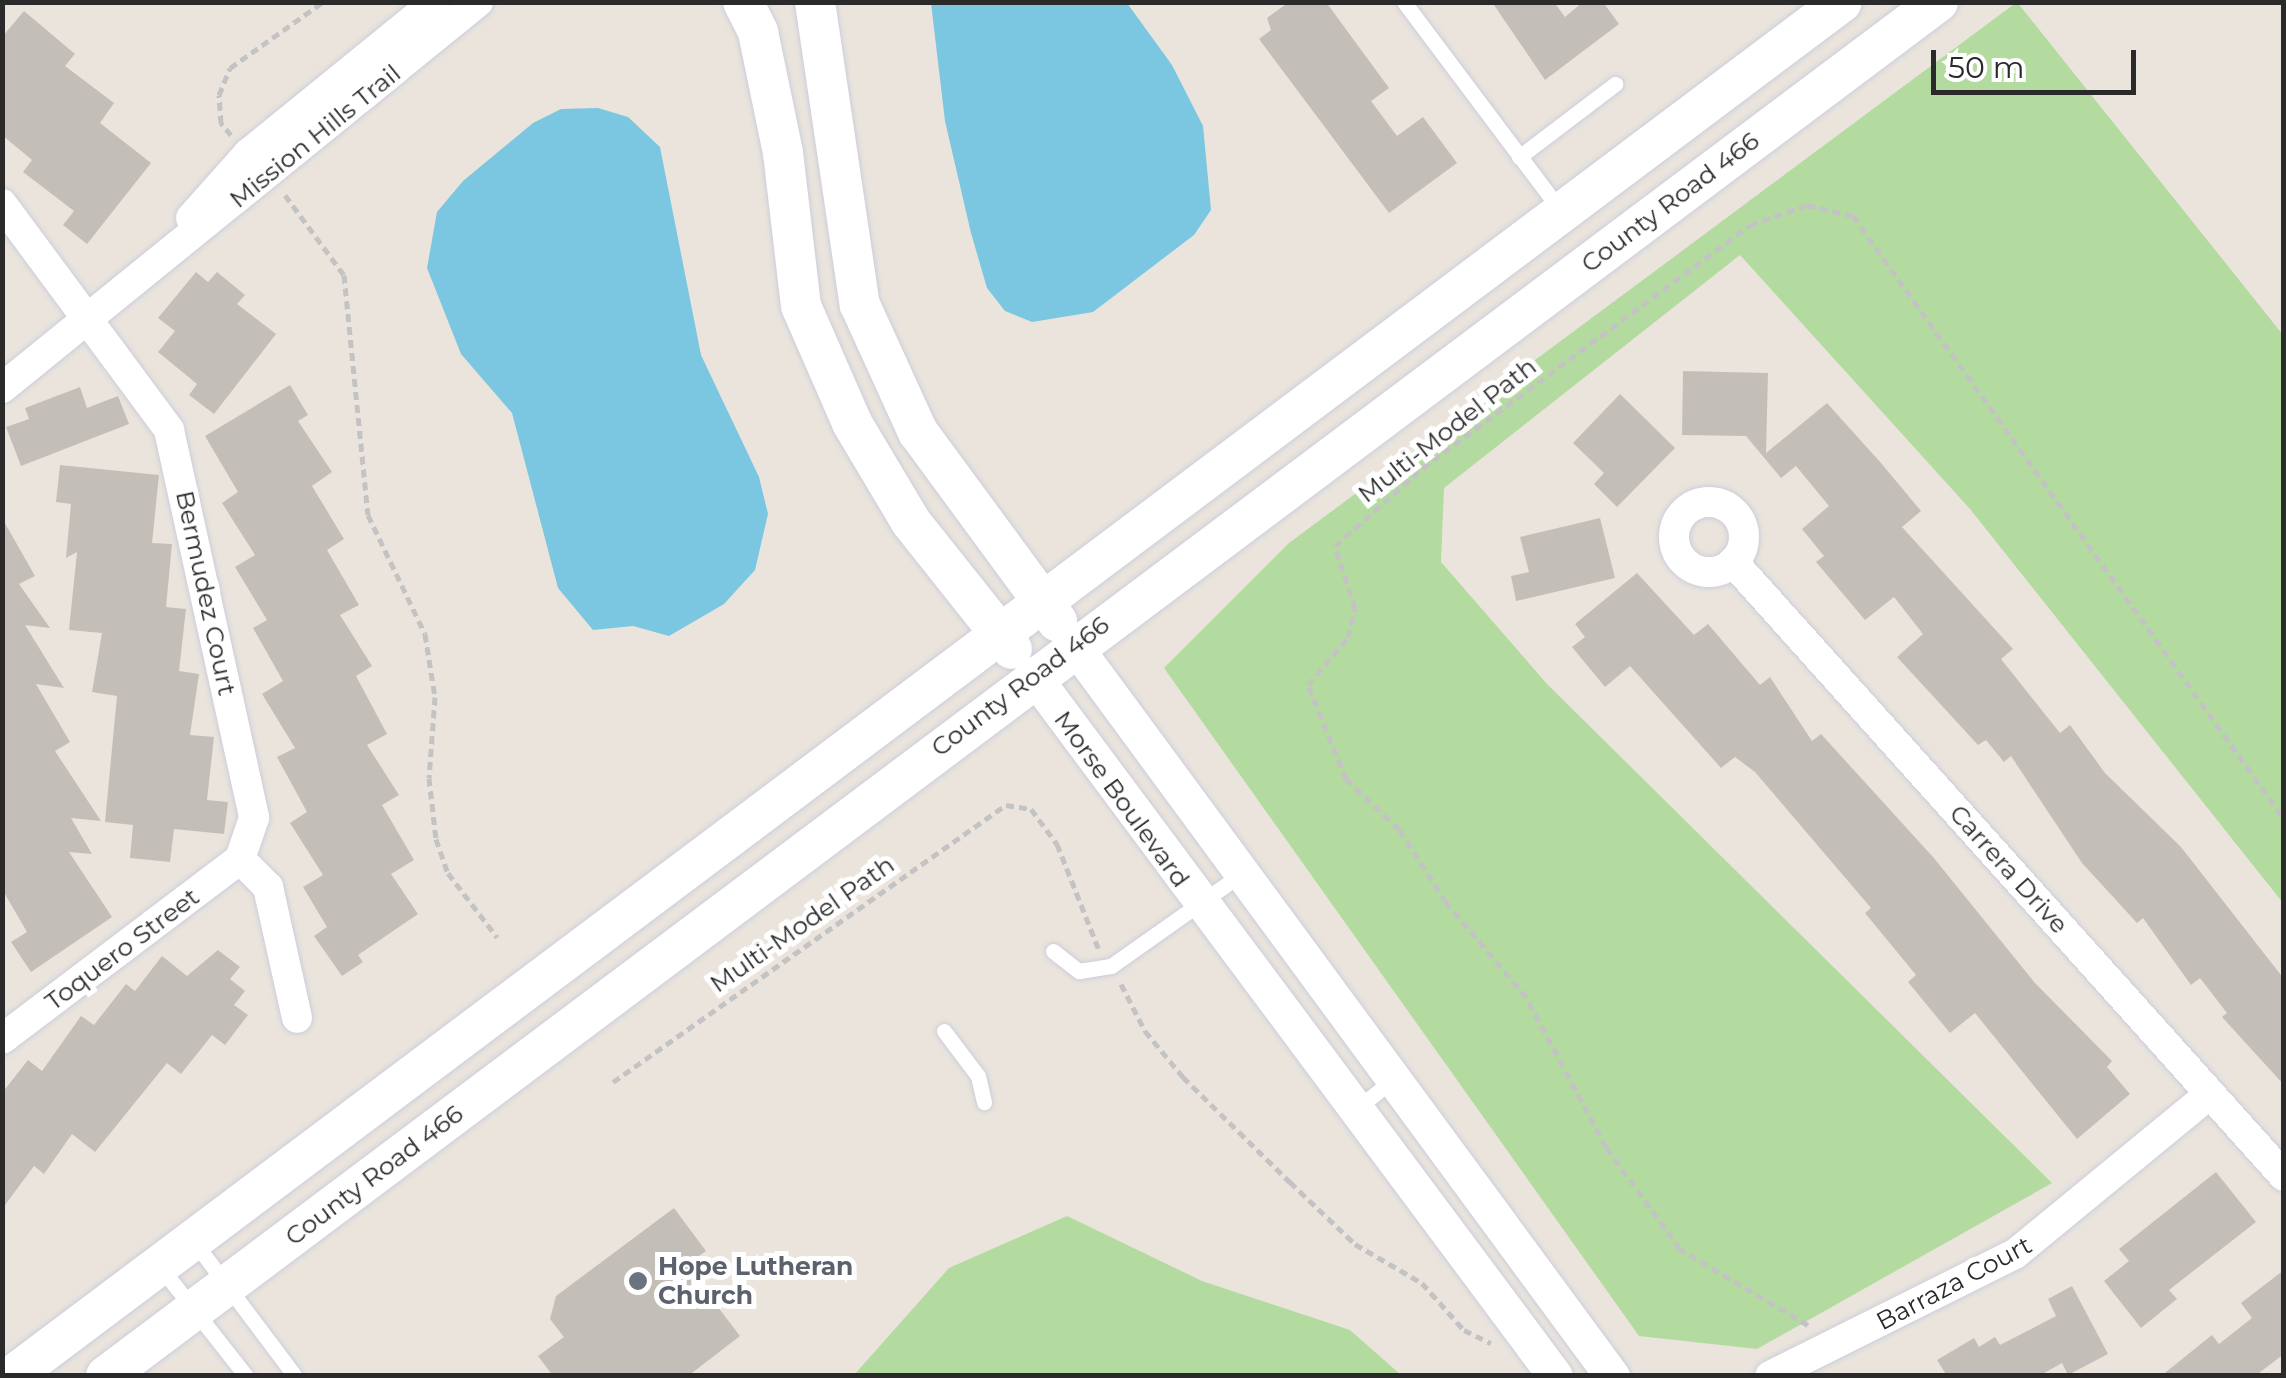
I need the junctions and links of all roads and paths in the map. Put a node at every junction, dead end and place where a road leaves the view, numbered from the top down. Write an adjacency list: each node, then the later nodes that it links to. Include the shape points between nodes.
1 (324, 2): 10 (path, via 230,68 218,95 221,123)
2 (436, 2): 10 (street, Mission Hills Trail)
3 (478, 2): 12 (street, Mission Hills Trail)
4 (743, 2): 20 (main road, Morse Boulevard, via 758,32 782,154 801,306 852,422 911,522)
5 (816, 2): 19 (main road, Morse Boulevard, via 860,305 918,432)
6 (1404, 2): 11 (lane)
7 (1842, 2): 14 (main road)
8 (1938, 2): 21 (main road, County Road 466)
9 (1615, 84): 11 (lane)
10 (248, 154): 15 (street, Mission Hills Trail)
11 (1519, 157): 14 (lane)
12 (268, 178): 15 (street, Mission Hills Trail); 27 (path, via 304,213 344,274 368,514 425,634 435,697 429,778 436,839 448,873)
13 (2, 204): 16 (street, Bermudez Court)
14 (1563, 213): 19 (main road)
15 (148, 265): 16 (street, Mission Hills Trail)
16 (86, 315): 17 (street, Mission Hills Trail); 24 (street, Bermudez Court, via 174,442 254,818)
17 (2, 388)
18 (1733, 562): 35 (street, Carrera Drive)
19 (1042, 600): 20 (main road); 21 (main road, Morse Boulevard)
20 (998, 632): 22 (main road, Morse Boulevard); 39 (main road)
21 (1074, 645): 22 (main road, County Road 466); 25 (street, Morse Boulevard)
22 (1032, 674): 26 (street, Morse Boulevard); 41 (main road, County Road 466)
23 (2284, 818): 44 (path, Multi-Model Path, via 1853,216 1807,204 1750,226 1423,468 1335,546 1355,608 1348,638 1308,685 1346,779 1400,830 1446,902 1526,998 1606,1146 1680,1249)
24 (240, 858): 30 (street, via 268,887); 31 (street, Toquero Street)
25 (1243, 873): 26 (lane); 33 (street, Morse Boulevard)
26 (1198, 905): 29 (lane); 37 (street, Morse Boulevard)
27 (498, 937)
28 (1053, 951): 29 (lane, via 1080,971)
29 (1112, 966): 34 (path, Multi-Model Path, via 1086,932 1084,901 1057,844 1031,809 1006,805); 43 (path, Multi-Model Path, via 1145,1032 1183,1077 1355,1244 1422,1282 1464,1330 1501,1345)
30 (296, 1018)
31 (8, 1024)
32 (944, 1031): 36 (lane, via 978,1076)
33 (1395, 1078): 37 (lane); 51 (street, Morse Boulevard)
34 (612, 1082)
35 (2210, 1094): 38 (street, Carrera Drive); 44 (street, Barraza Court, via 2016,1254)
36 (984, 1102)
37 (1352, 1112): 43 (street, Morse Boulevard)
38 (2284, 1176)
39 (192, 1239): 40 (main road); 41 (lane)
40 (158, 1264): 42 (lane); 46 (main road)
41 (226, 1284): 42 (main road, County Road 466); 49 (lane)
42 (192, 1310): 47 (main road, County Road 466); 48 (lane)
43 (1531, 1344): 50 (street, Morse Boulevard)
44 (1836, 1345): 45 (street, Barraza Court)
45 (1773, 1375)
46 (12, 1376)
47 (106, 1376)
48 (246, 1376)
49 (294, 1376)
50 (1555, 1376)
51 (1612, 1376)

